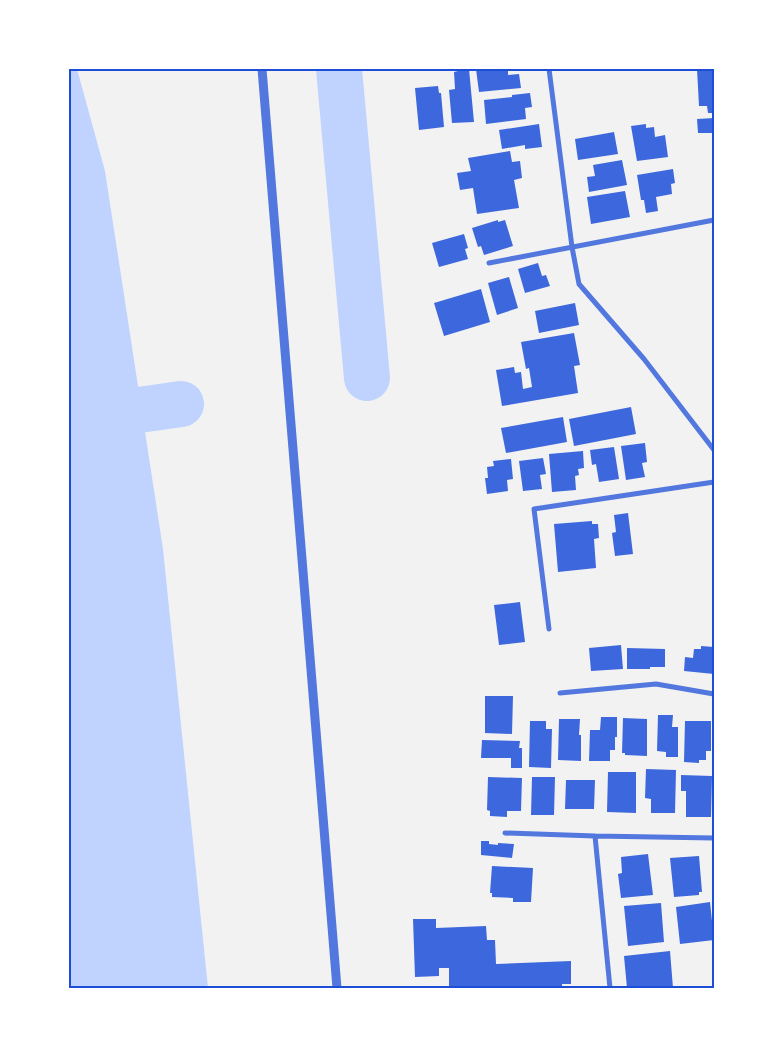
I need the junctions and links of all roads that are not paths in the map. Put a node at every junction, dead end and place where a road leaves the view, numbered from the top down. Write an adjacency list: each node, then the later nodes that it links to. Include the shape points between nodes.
1 (262, 69): 14 (street)
2 (549, 69): 4 (street)
3 (714, 220): 4 (street)
4 (572, 247): 5 (street); 6 (street, via 579,284 644,359)
5 (489, 263)
6 (714, 450)
7 (714, 482): 8 (street, via 534,509)
8 (549, 629)
9 (560, 693): 10 (street, via 656,684)
10 (714, 694)
11 (505, 833): 12 (street)
12 (595, 836): 13 (street); 15 (street)
13 (714, 838)
14 (337, 988)
15 (610, 988)

